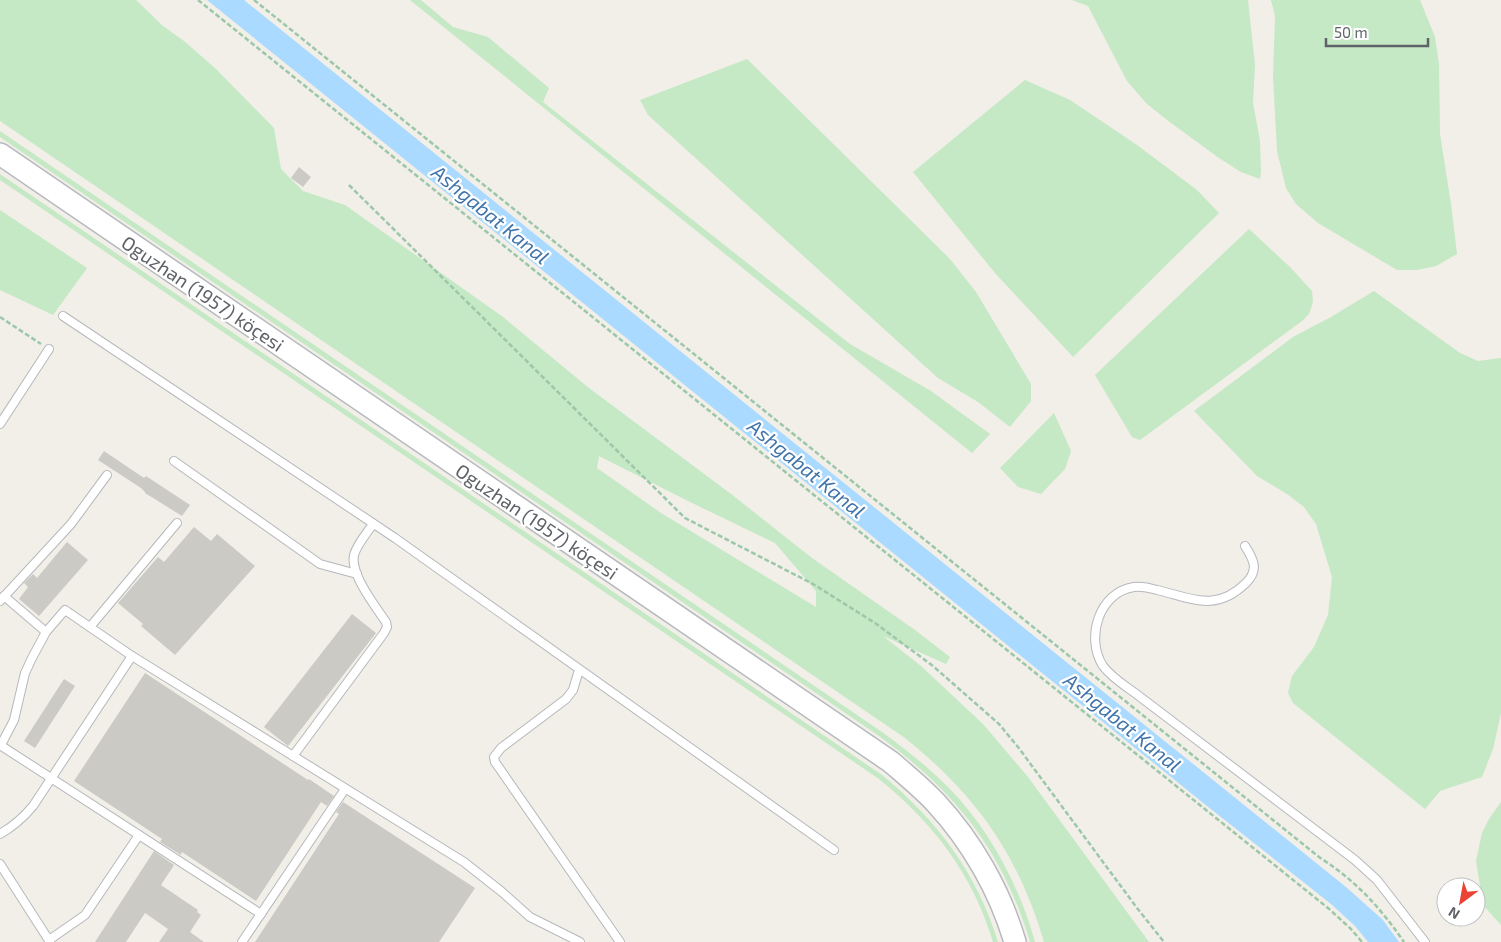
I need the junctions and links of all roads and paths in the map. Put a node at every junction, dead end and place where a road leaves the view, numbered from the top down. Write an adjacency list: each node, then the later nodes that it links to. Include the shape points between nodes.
1 (198, 0): 35 (path, via 1328,908)
2 (254, 0): 36 (path, via 1360,888)
3 (0, 154): 33 (main road, Oguzhan (1957) köçesi, via 891,762 936,803 970,846 987,874)
4 (349, 185): 34 (path, via 685,518 814,584 933,666 1000,724)
5 (63, 316): 12 (lane)
6 (0, 317): 7 (path)
7 (49, 349): 8 (lane)
8 (0, 424)
9 (174, 461): 14 (lane, via 320,564)
10 (107, 475): 15 (lane, via 71,524)
11 (177, 523): 16 (lane)
12 (373, 524): 14 (lane, via 355,552 353,561); 19 (lane)
13 (1245, 546): 37 (lane, via 1252,557 1253,574 1226,598 1199,601 1135,587 1122,590 1111,599 1096,623 1097,652 1103,666 1135,694 1355,860 1377,880)
14 (357, 574): 21 (lane, via 386,622 384,633)
15 (2, 599): 17 (lane)
16 (90, 627): 17 (lane, via 65,610); 18 (lane)
17 (46, 632): 20 (lane, via 25,673 14,720)
18 (132, 656): 21 (lane); 22 (lane)
19 (579, 670): 26 (lane); 32 (lane, via 573,690 566,699 501,748 494,757)
20 (1, 745): 22 (lane)
21 (293, 756): 23 (lane)
22 (52, 778): 24 (lane, via 23,818); 25 (lane)
23 (345, 788): 28 (lane); 31 (lane, via 464,862 530,917)
24 (0, 834)
25 (139, 835): 28 (lane); 29 (lane, via 85,915)
26 (834, 850)
27 (0, 864): 29 (lane)
28 (261, 914): 30 (lane)
29 (50, 941)
30 (242, 942)
31 (580, 942)
32 (620, 942)
33 (1015, 942)
34 (1164, 942)
35 (1362, 942)
36 (1404, 942)
37 (1425, 942)

